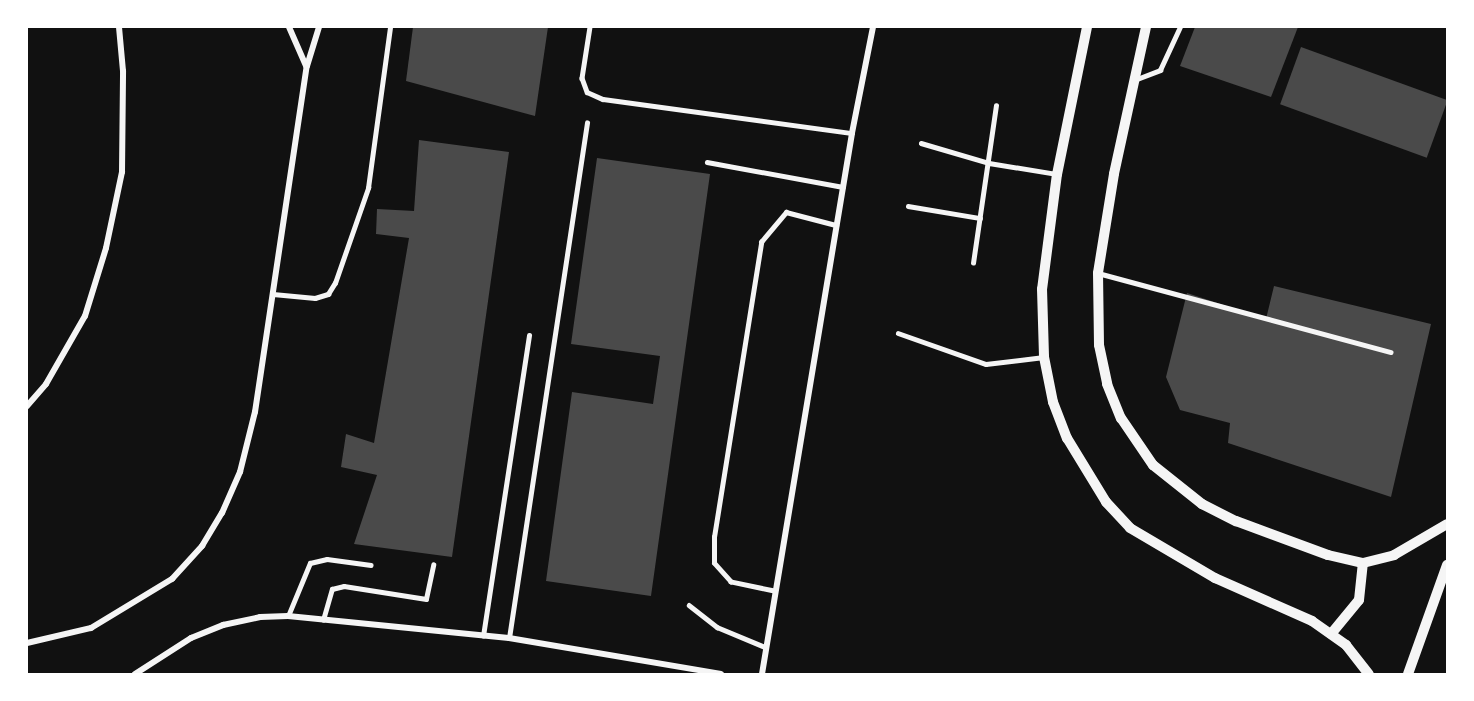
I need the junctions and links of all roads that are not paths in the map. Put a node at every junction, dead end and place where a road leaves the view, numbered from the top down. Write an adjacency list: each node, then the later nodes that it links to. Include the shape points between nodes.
1 (118, 27): 30 (street, via 123,71 122,172 106,248 85,316 46,384)
2 (289, 27): 10 (street)
3 (319, 27): 10 (street)
4 (390, 27): 25 (lane, via 368,188 335,283 328,294 315,298)
5 (590, 27): 14 (lane, via 582,78 587,93 603,99)
6 (873, 27): 14 (street)
7 (1087, 27): 18 (street)
8 (1146, 27): 11 (street)
9 (1180, 27): 11 (lane, via 1160,70)
10 (307, 66): 25 (street)
11 (1134, 80): 24 (street)
12 (996, 106): 17 (lane)
13 (587, 123): 42 (lane)
14 (852, 133): 19 (street)
15 (921, 143): 17 (lane)
16 (707, 162): 19 (lane)
17 (989, 163): 18 (lane); 21 (lane)
18 (1057, 174): 29 (street, via 1042,289)
19 (843, 187): 22 (street)
20 (908, 206): 21 (lane)
21 (980, 218): 23 (lane)
22 (836, 225): 36 (street); 36 (lane, via 786,212 761,242 714,537 714,563 730,582)
23 (973, 264)
24 (1098, 273): 28 (lane); 32 (street, via 1099,345 1107,384 1121,417 1154,465 1178,488 1236,521 1328,555)
25 (273, 294): 43 (street, via 255,412 240,472 222,513 201,546 172,579 118,614 91,628)
26 (898, 333): 29 (lane, via 986,364)
27 (529, 335): 41 (lane)
28 (1391, 352)
29 (1044, 357): 40 (street, via 1053,402 1067,438 1099,492 1130,528 1215,578)
30 (27, 406)
31 (1447, 524): 32 (street, via 1409,549)
32 (1363, 563): 40 (street, via 1359,600)
33 (371, 565): 38 (lane, via 327,559 310,562)
34 (433, 565): 39 (lane, via 426,599 344,586 332,588)
35 (1447, 565): 49 (street)
36 (774, 591): 44 (street)
37 (689, 605): 44 (lane, via 717,627)
38 (288, 616): 39 (street); 45 (street, via 224,625 191,638)
39 (323, 620): 41 (street)
40 (1331, 634): 48 (street, via 1360,658)
41 (483, 636): 42 (street)
42 (509, 639): 46 (street)
43 (27, 643)
44 (765, 647): 47 (street)
45 (135, 674)
46 (721, 674)
47 (762, 674)
48 (1369, 674)
49 (1408, 674)

